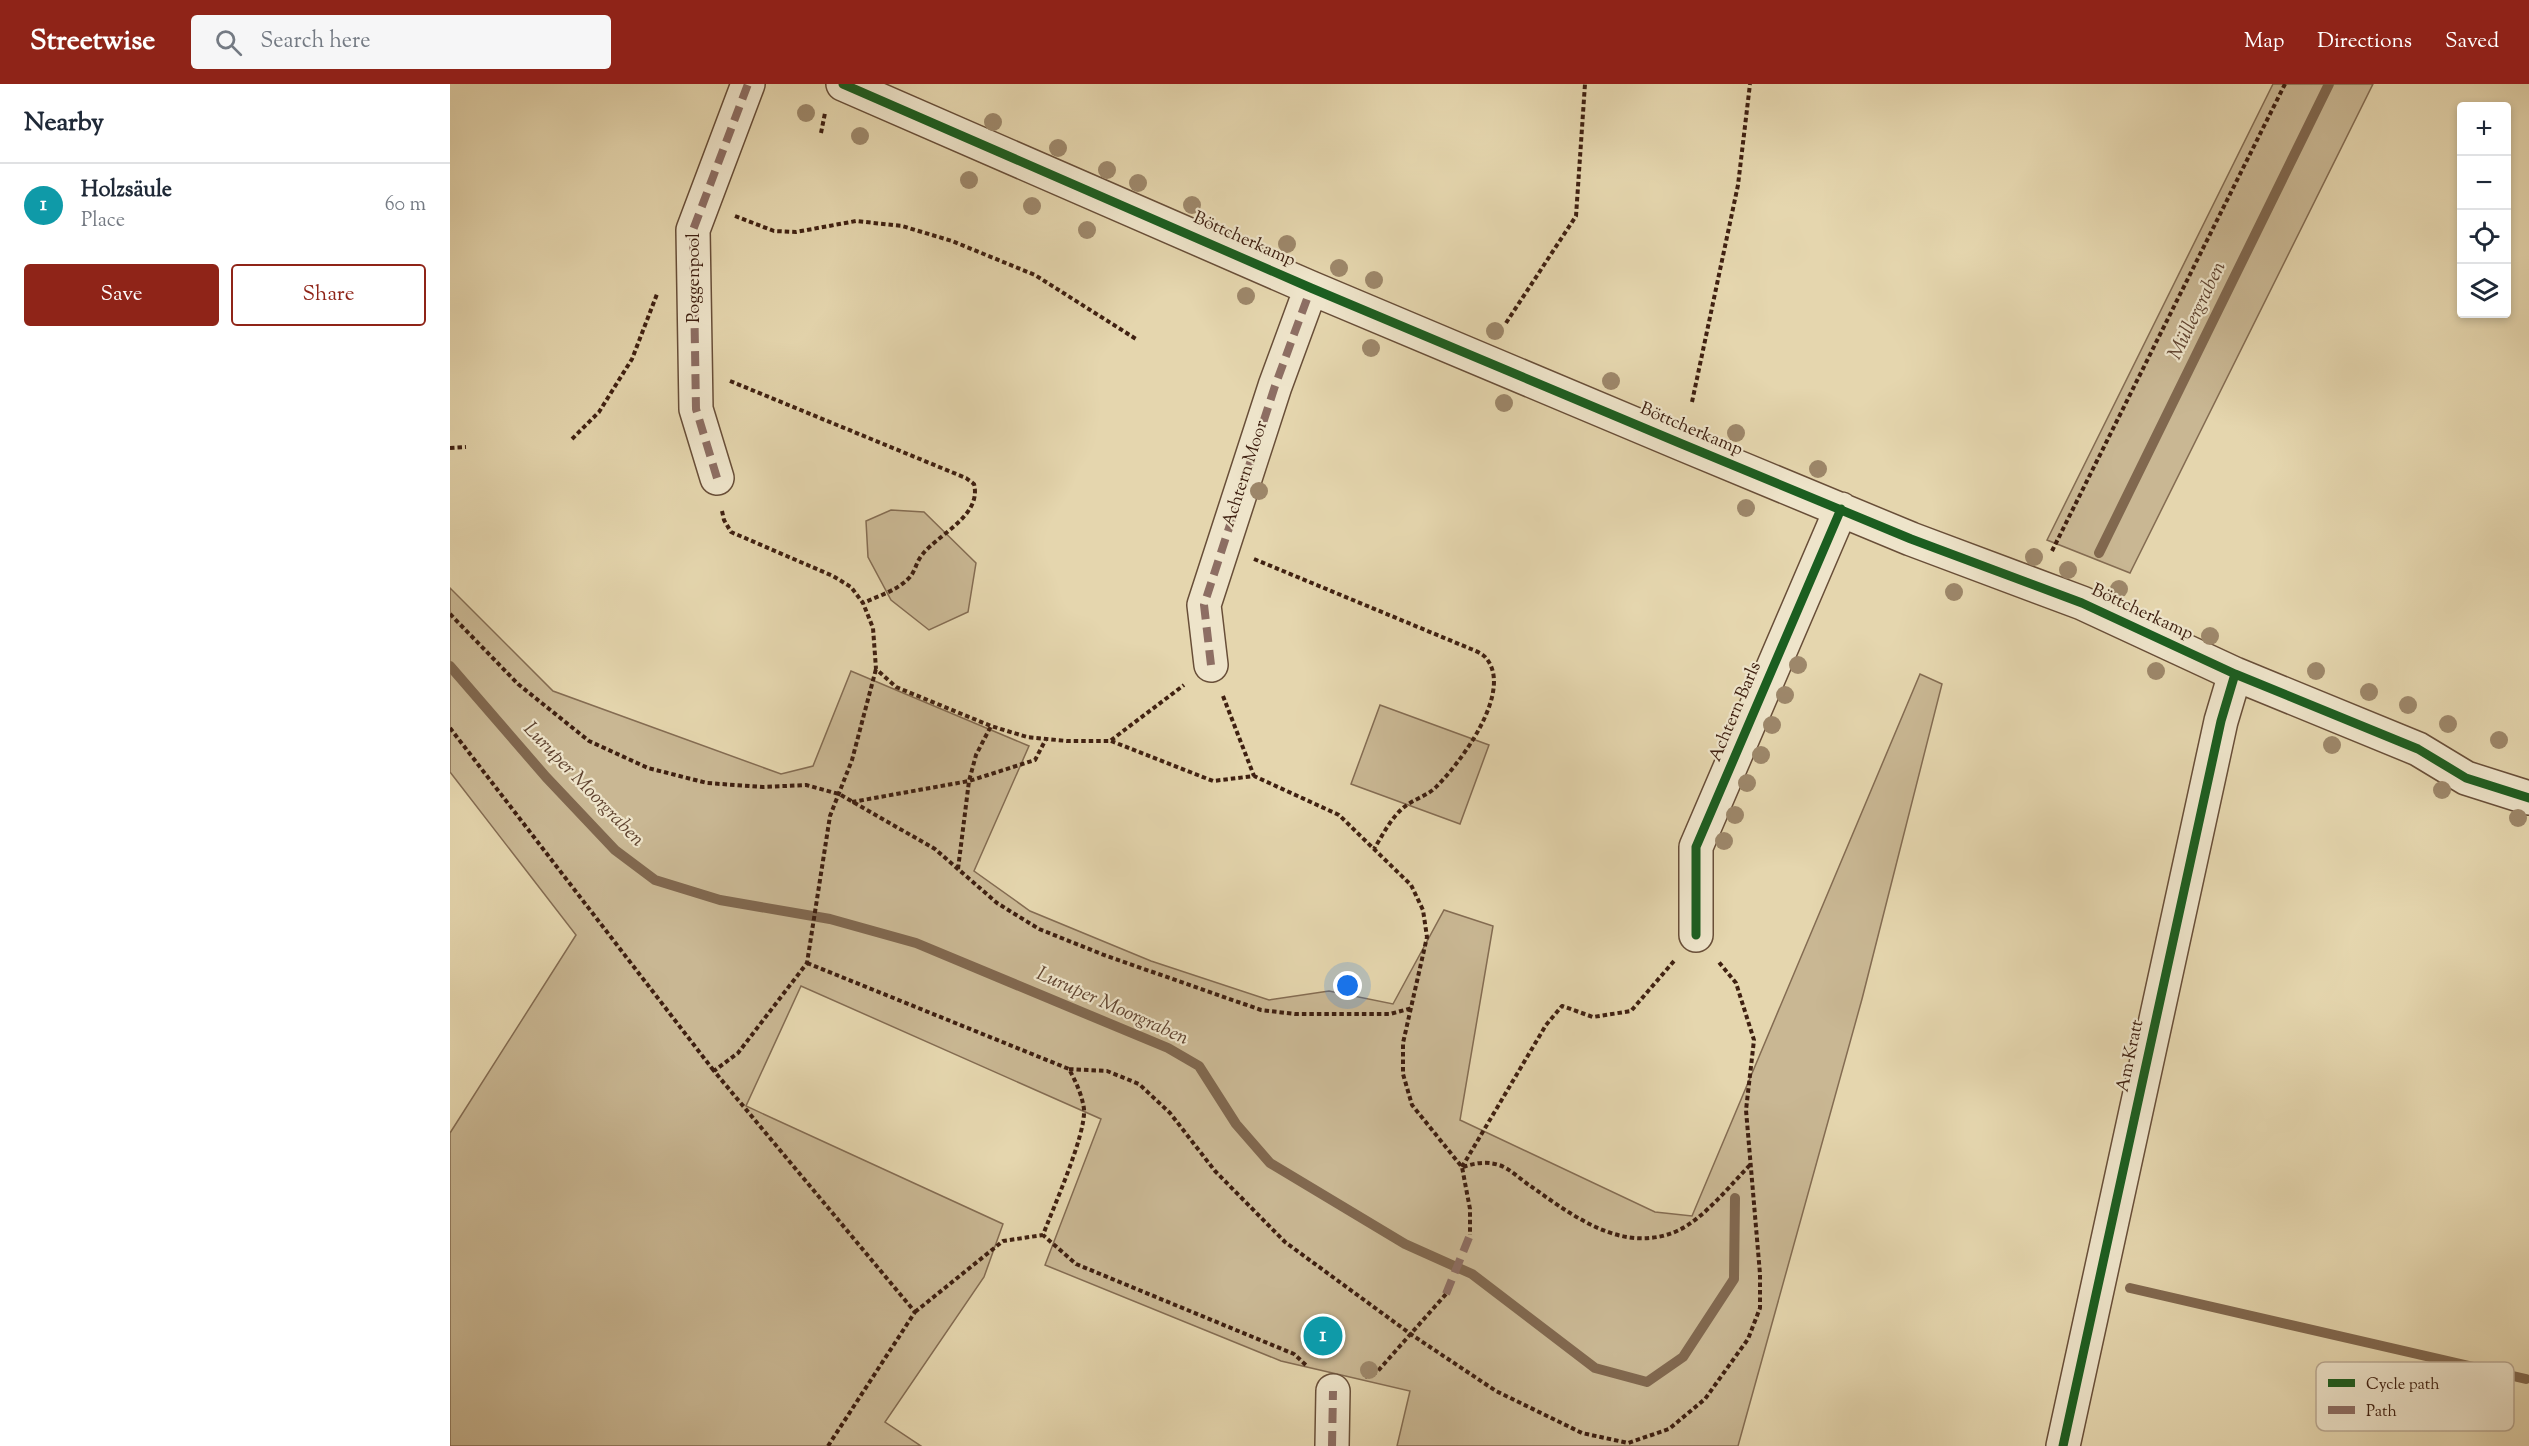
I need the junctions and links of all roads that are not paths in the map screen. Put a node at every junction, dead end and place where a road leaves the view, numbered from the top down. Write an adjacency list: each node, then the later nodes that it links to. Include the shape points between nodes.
1 (748, 84): 4 (street, Poggenpool, via 693,230 696,408)
2 (843, 84): 3 (street, Böttcherkamp)
3 (1311, 288): 5 (street, Böttcherkamp); 6 (street, Achtern Moor, via 1204,605)
4 (717, 478)
5 (1841, 509): 7 (street, Böttcherkamp, via 2082,603); 9 (street, Achtern Barls, via 1696,847)
6 (1212, 665)
7 (2235, 674): 8 (street, Böttcherkamp, via 2418,749 2466,778); 12 (street, Am Kratt, via 2221,721)
8 (2529, 798)
9 (1696, 935)
10 (1333, 1391): 11 (street)
11 (1332, 1446)
12 (2063, 1446)

